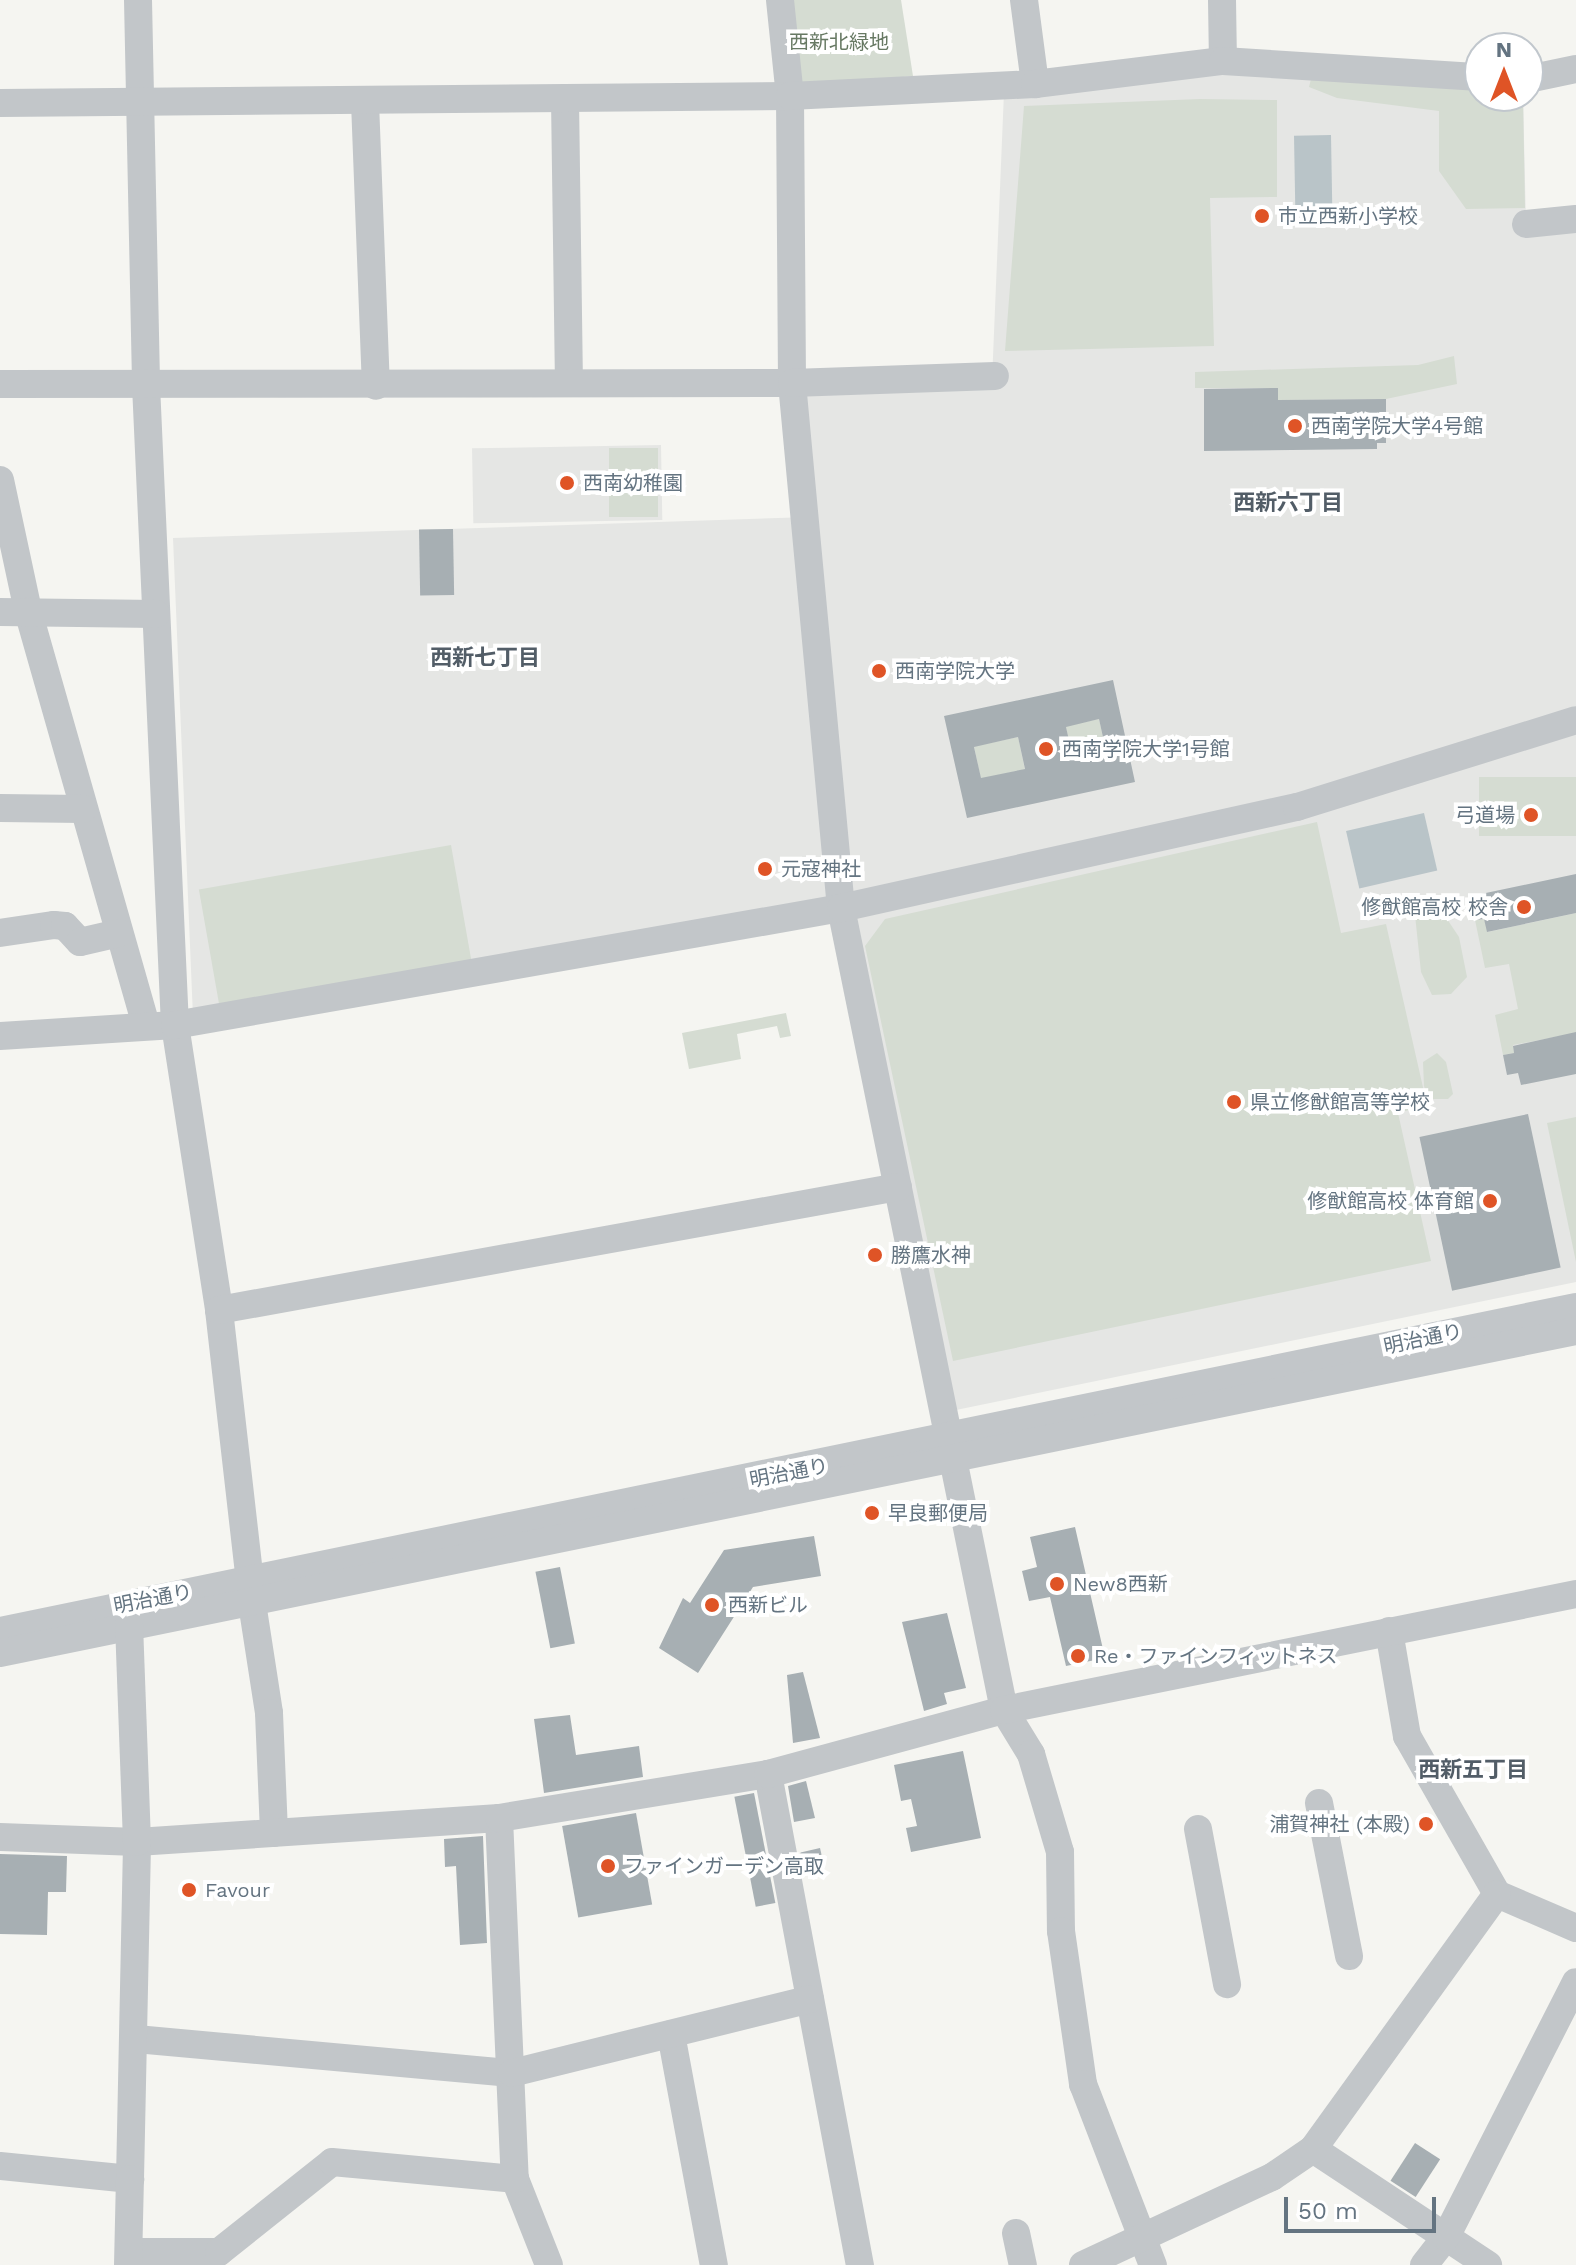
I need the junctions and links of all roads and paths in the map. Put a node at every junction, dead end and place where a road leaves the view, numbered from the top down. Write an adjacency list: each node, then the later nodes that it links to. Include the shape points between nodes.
1 (138, 0): 12 (street)
2 (780, 0): 10 (street)
3 (1024, 0): 9 (street)
4 (1222, 0): 5 (street)
5 (1223, 61): 7 (street); 9 (street)
6 (1576, 69): 8 (street)
7 (1464, 76)
8 (1544, 76)
9 (1035, 84): 10 (street)
10 (790, 96): 11 (street); 19 (street)
11 (565, 99): 13 (street); 18 (street)
12 (140, 101): 13 (street); 14 (street); 21 (street)
13 (365, 102): 22 (street)
14 (0, 103)
15 (1576, 219): 16 (street)
16 (1526, 224)
17 (995, 376): 19 (street)
18 (569, 381): 19 (street); 22 (street)
19 (792, 383): 30 (street)
20 (0, 384): 21 (street)
21 (146, 385): 22 (street); 26 (street)
22 (376, 386)
23 (0, 480): 24 (street)
24 (28, 611): 25 (street); 26 (street); 29 (street)
25 (0, 612)
26 (156, 614): 33 (street)
27 (1576, 720): 30 (street, via 1297,807)
28 (0, 808): 29 (street)
29 (83, 809): 32 (street)
30 (841, 908): 33 (street); 36 (street)
31 (0, 933): 32 (street, via 65,926 80,942)
32 (119, 933): 34 (street)
33 (175, 1025): 34 (street); 38 (street)
34 (146, 1026): 35 (street)
35 (0, 1036)
36 (898, 1187): 38 (street); 40 (street)
37 (1576, 1307): 40 (street, 明治通り)
38 (219, 1310): 41 (street)
39 (1576, 1331): 40 (street, 明治通り)
40 (951, 1450): 41 (street, 明治通り); 46 (street)
41 (251, 1591): 43 (street, 明治通り); 45 (street, 明治通り); 51 (street, via 269,1713)
42 (1576, 1594): 44 (street)
43 (129, 1624): 45 (street, 明治通り); 53 (street)
44 (1389, 1631): 46 (street); 54 (street, via 1407,1736)
45 (2, 1642)
46 (1004, 1710): 47 (street); 68 (street, via 1031,1754 1060,1852 1061,1931 1083,2084)
47 (768, 1774): 49 (street); 59 (street)
48 (1319, 1803): 56 (street)
49 (499, 1818): 51 (street); 62 (street)
50 (1198, 1829): 58 (street)
51 (274, 1833): 53 (street)
52 (0, 1837): 53 (street)
53 (137, 1842): 61 (street)
54 (1497, 1894): 55 (street); 63 (street)
55 (1576, 1928)
56 (1349, 1956)
57 (1576, 1982): 69 (street)
58 (1227, 1984)
59 (810, 1999): 60 (street); 73 (street)
60 (671, 2034): 62 (street); 72 (street)
61 (136, 2039): 62 (street); 65 (street)
62 (512, 2073): 66 (street)
63 (1313, 2149): 68 (street, via 1272,2177); 69 (street)
64 (0, 2166): 65 (street)
65 (130, 2179): 70 (street)
66 (515, 2179): 70 (street, via 332,2162 219,2252); 71 (street)
67 (1016, 2233): 74 (street)
68 (1142, 2236): 75 (street); 76 (street)
69 (1446, 2237): 77 (street); 78 (street)
70 (129, 2258)
71 (549, 2265)
72 (714, 2265)
73 (860, 2265)
74 (1023, 2265)
75 (1083, 2265)
76 (1153, 2265)
77 (1424, 2265)
78 (1488, 2265)

